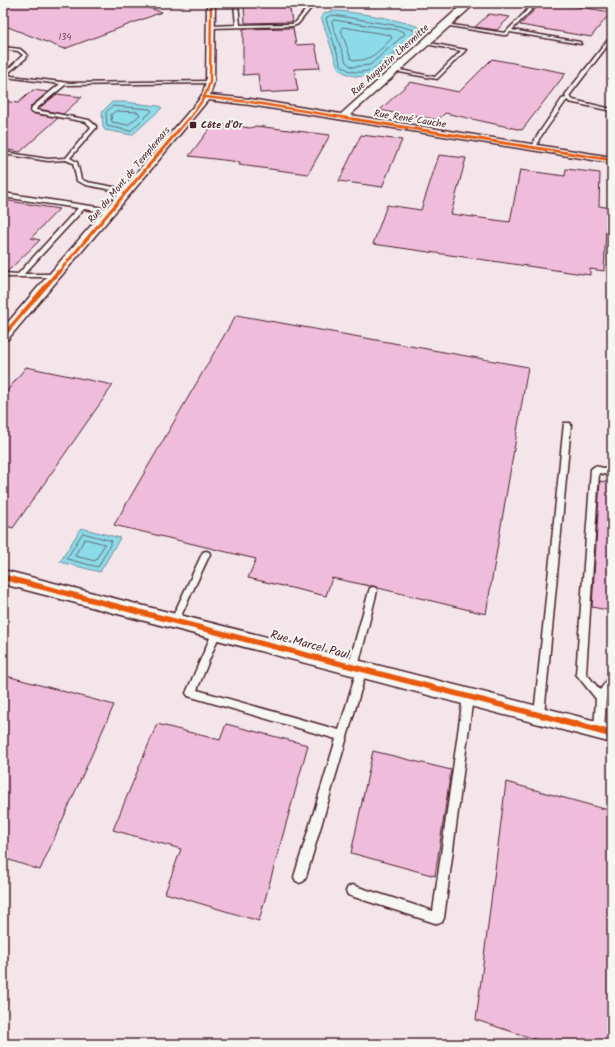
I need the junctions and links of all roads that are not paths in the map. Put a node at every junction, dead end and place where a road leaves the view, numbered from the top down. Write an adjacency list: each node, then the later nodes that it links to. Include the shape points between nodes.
1 (210, 3): 8 (street, Rue du Mont de Templemars)
2 (236, 3): 7 (lane)
3 (313, 3): 7 (lane, via 293,25)
4 (468, 3): 6 (street, Rue Augustin Lhermitte)
5 (536, 3): 9 (lane)
6 (446, 25): 9 (lane, via 499,35); 11 (street, Rue Augustin Lhermitte)
7 (238, 26): 8 (lane)
8 (210, 27): 15 (street, Rue du Mont de Templemars)
9 (509, 31): 12 (lane)
10 (609, 41): 18 (lane, via 567,96)
11 (426, 43): 14 (street, Rue Augustin Lhermitte); 14 (lane, via 464,50 436,78)
12 (580, 43)
13 (3, 48): 16 (lane, via 19,50 26,55 26,58 6,72 7,76)
14 (395, 70): 20 (street, Rue Augustin Lhermitte)
15 (210, 82): 16 (lane); 17 (street, Rue du Mont de Templemars)
16 (63, 84): 23 (lane, via 33,111 87,120 94,126)
17 (205, 97): 20 (street, Rue René Cauche); 25 (street, Rue du Mont de Templemars)
18 (569, 98): 19 (lane, via 571,101); 21 (lane, via 564,100 537,139)
19 (612, 110)
20 (343, 117): 21 (street, Rue René Cauche)
21 (534, 148): 24 (street, Rue René Cauche)
22 (3, 153): 23 (lane, via 48,160)
23 (67, 159): 25 (lane, via 75,162 79,180)
24 (612, 160)
25 (128, 191): 28 (street, Rue du Mont de Templemars)
26 (3, 195): 27 (lane)
27 (82, 207): 28 (lane); 30 (lane)
28 (111, 211): 31 (street, Rue du Mont de Templemars)
29 (3, 274): 30 (lane)
30 (20, 275): 31 (lane)
31 (55, 276): 32 (street, Rue du Mont de Templemars)
32 (3, 336)
33 (567, 425): 44 (lane)
34 (612, 473): 43 (lane, via 595,469 581,674)
35 (206, 554): 38 (lane)
36 (3, 577): 38 (street, Rue Marcel Paul)
37 (373, 591): 40 (lane)
38 (175, 620): 39 (street, Rue Marcel Paul)
39 (217, 631): 40 (street, Rue Marcel Paul); 46 (lane, via 191,693)
40 (357, 668): 42 (street, Rue Marcel Paul); 46 (lane)
41 (612, 680): 43 (lane)
42 (468, 697): 44 (street, Rue Marcel Paul); 48 (lane, via 438,918)
43 (601, 698): 45 (lane)
44 (539, 715): 45 (street, Rue Marcel Paul)
45 (606, 732)
46 (342, 736): 47 (lane)
47 (300, 877)
48 (352, 890)

